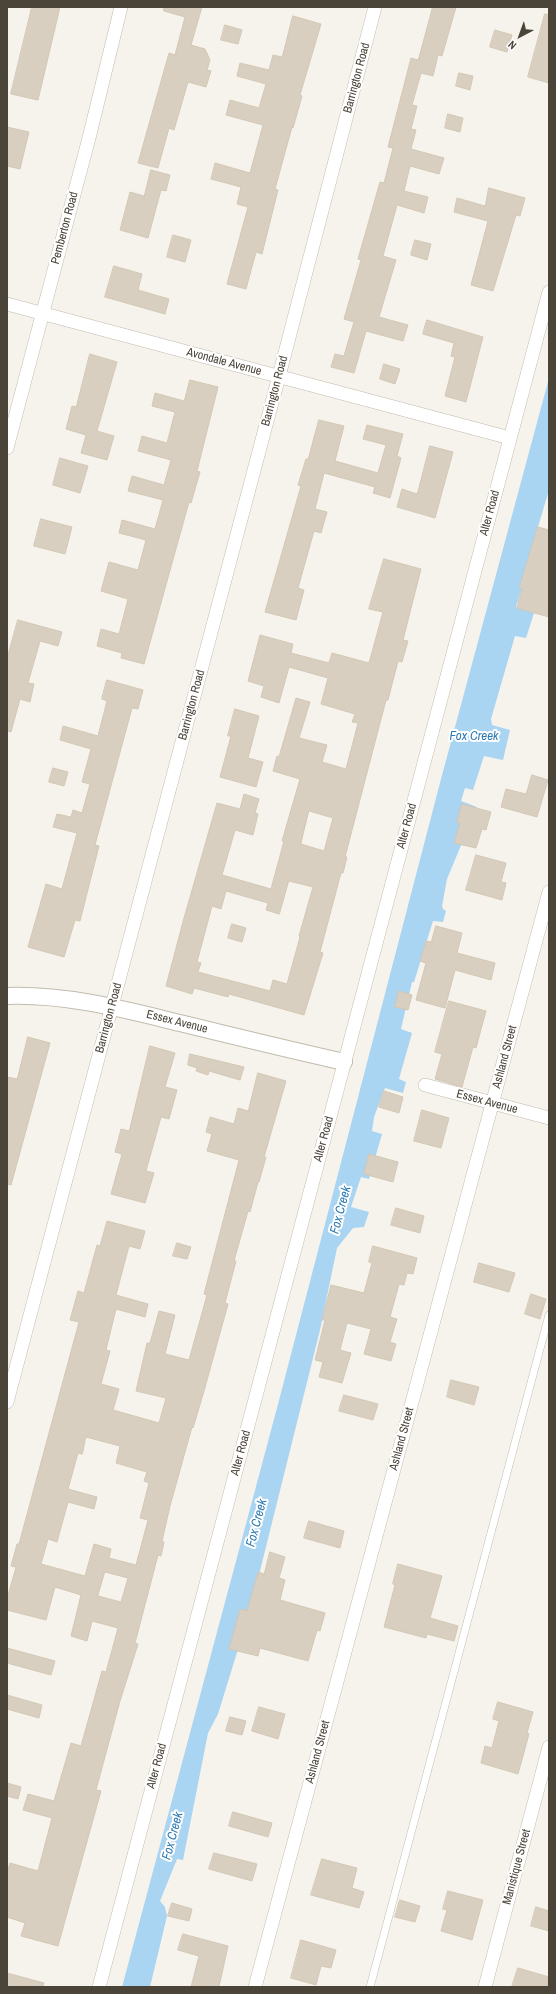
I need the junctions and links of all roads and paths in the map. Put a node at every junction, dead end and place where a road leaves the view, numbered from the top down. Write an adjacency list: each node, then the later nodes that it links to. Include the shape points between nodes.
1 (121, 7): 5 (street, Pemberton Road)
2 (375, 7): 6 (street, Barrington Road)
3 (549, 292): 7 (street, Alter Road)
4 (7, 304): 5 (street, Avondale Avenue)
5 (43, 314): 6 (street, Avondale Avenue); 8 (street, Pemberton Road)
6 (279, 376): 7 (street, Avondale Avenue); 11 (street, Barrington Road)
7 (510, 438): 12 (street, Alter Road)
8 (7, 448)
9 (549, 892): 14 (street, Ashland Street)
10 (7, 996): 11 (street, Essex Avenue, via 38,995)
11 (112, 1007): 12 (street, Essex Avenue); 17 (street, Barrington Road)
12 (344, 1062): 19 (street, Alter Road)
13 (425, 1085): 14 (street, Essex Avenue)
14 (492, 1103): 15 (street, Essex Avenue); 20 (street, Ashland Street)
15 (549, 1118)
16 (549, 1315): 21 (lane)
17 (7, 1402)
18 (549, 1747): 22 (street, Manistique Street)
19 (98, 1987)
20 (255, 1987)
21 (370, 1987)
22 (485, 1987)

